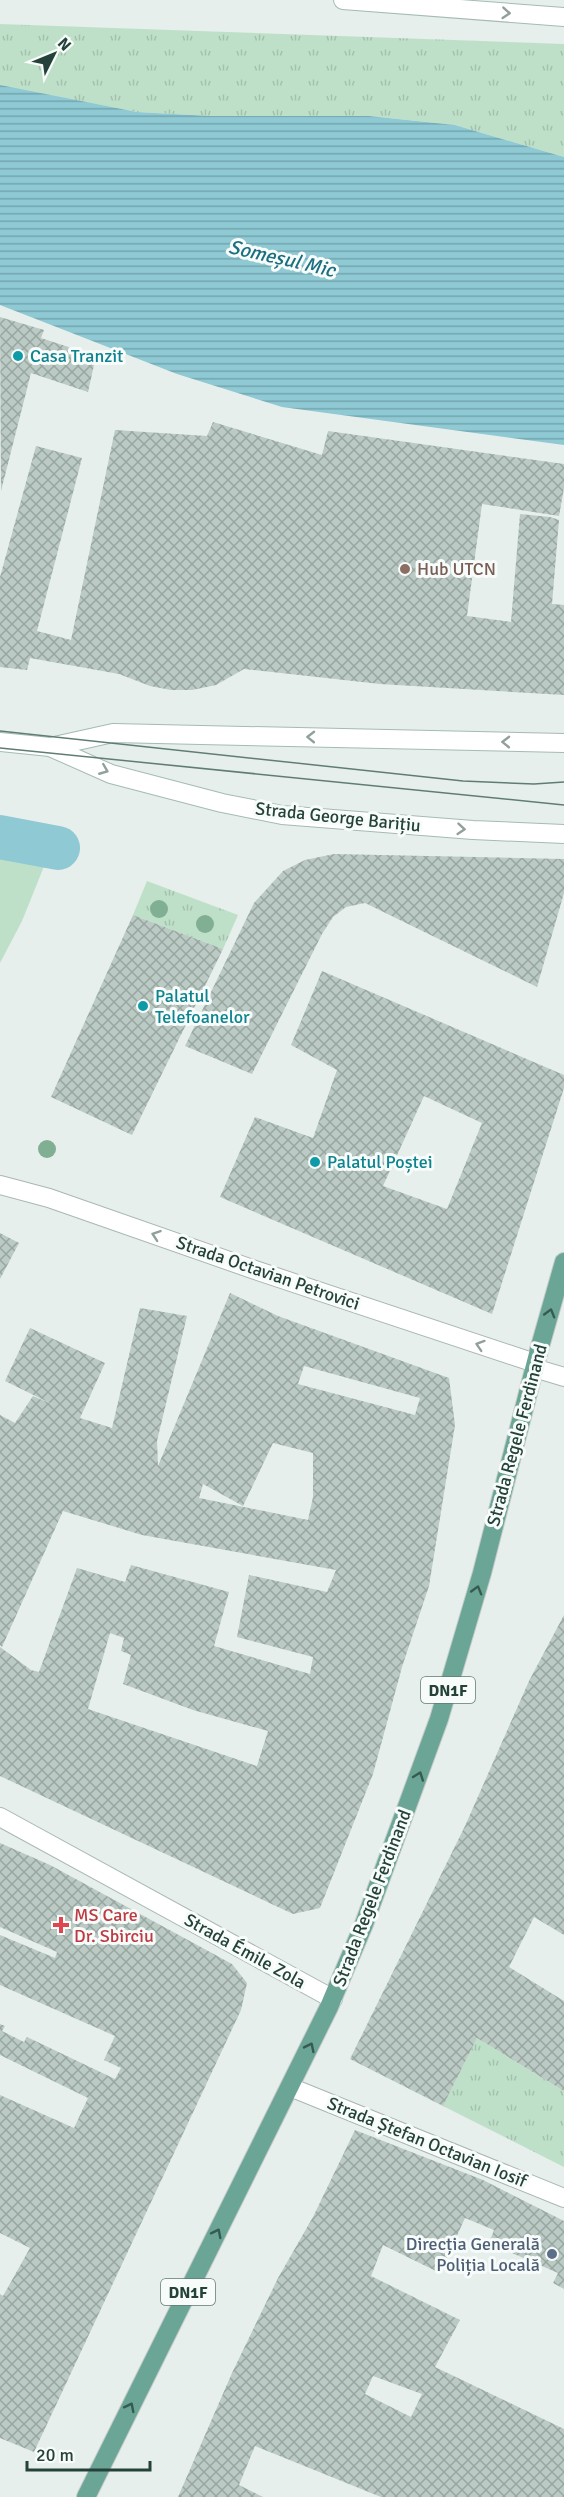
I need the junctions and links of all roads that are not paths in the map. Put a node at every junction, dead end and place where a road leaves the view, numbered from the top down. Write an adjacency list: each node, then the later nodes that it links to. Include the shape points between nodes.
1 (343, 0): 2 (street, one-way to 2)
2 (564, 17)
3 (0, 742): 5 (street, Strada George Barițiu)
4 (564, 743): 5 (street, Strada George Barițiu, one-way to 5, via 113,733)
5 (50, 747): 6 (street, Strada George Barițiu, one-way to 6, via 111,774 282,815)
6 (564, 834)
7 (0, 1185): 9 (street, Strada Octavian Petrovici, one-way to 7, via 49,1198)
8 (564, 1262): 9 (main road, Strada Regele Ferdinand / DN1F, one-way to 8)
9 (535, 1365): 10 (street, Strada Octavian Petrovici); 12 (main road, Strada Regele Ferdinand / DN1F, one-way to 9, via 439,1719 482,1573)
10 (564, 1377)
11 (0, 1817): 12 (street, Strada Émile Zola)
12 (333, 1999): 13 (main road, Strada Regele Ferdinand / DN1F, one-way to 12)
13 (290, 2087): 14 (street, Strada Ștefan Octavian Iosif); 15 (main road, Strada Regele Ferdinand / DN1F, one-way to 13)
14 (564, 2198)
15 (86, 2497)

